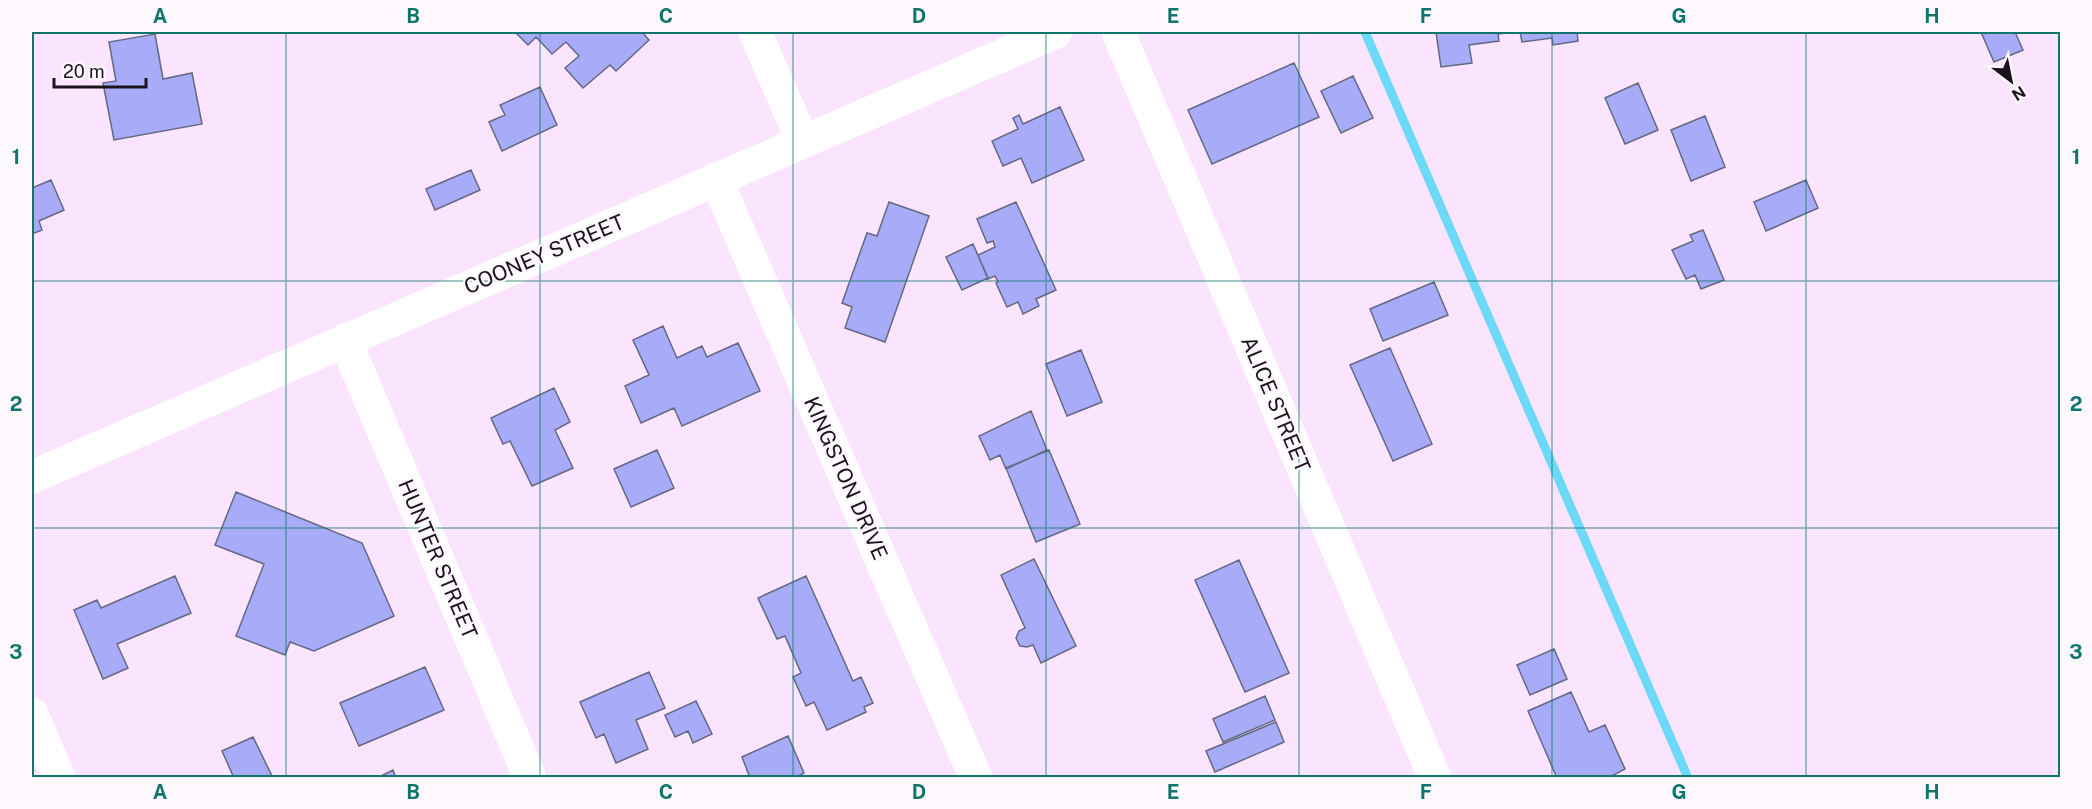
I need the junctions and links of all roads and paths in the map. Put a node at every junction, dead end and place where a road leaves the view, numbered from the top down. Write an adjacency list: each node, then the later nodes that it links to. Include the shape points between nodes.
1 (755, 32): 4 (street)
2 (1056, 32): 4 (street, COONEY STREET)
3 (1118, 32): 12 (street, ALICE STREET)
4 (803, 142): 5 (street, COONEY STREET)
5 (716, 179): 6 (street, COONEY STREET); 11 (street, KINGSTON DRIVE)
6 (345, 340): 7 (street, COONEY STREET); 10 (street, HUNTER STREET)
7 (32, 477)
8 (32, 714): 9 (street)
9 (59, 777)
10 (530, 777)
11 (976, 777)
12 (1435, 777)

